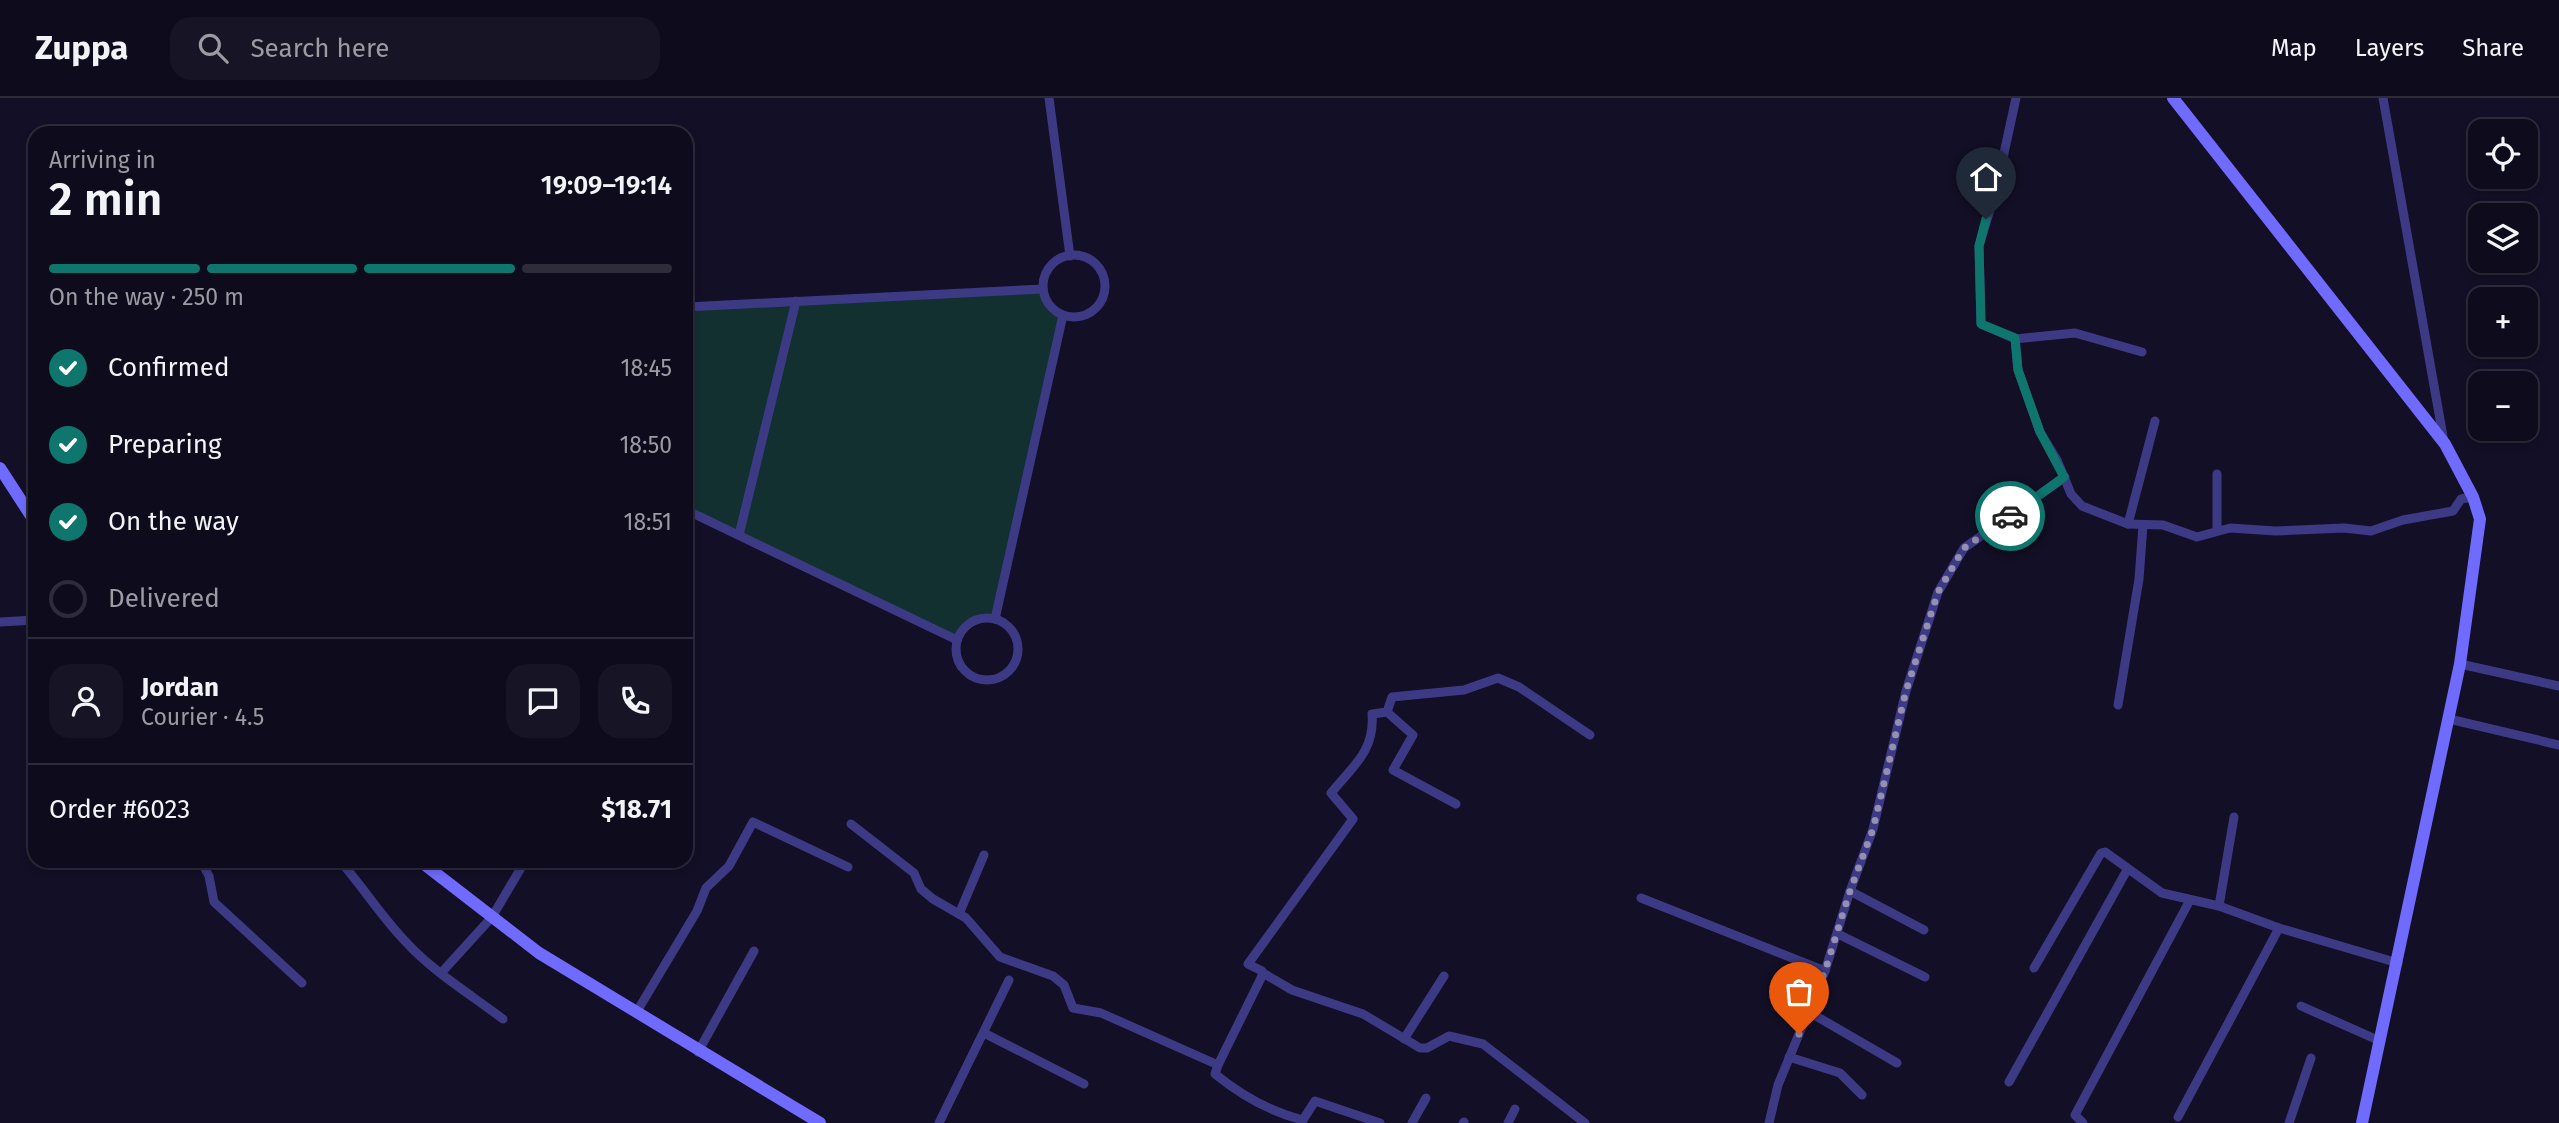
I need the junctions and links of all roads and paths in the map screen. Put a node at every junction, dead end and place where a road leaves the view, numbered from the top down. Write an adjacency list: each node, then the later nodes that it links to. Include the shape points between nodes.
1 (1049, 98): 5 (street)
2 (2016, 98): 10 (street, via 1979,246 1981,324)
3 (2173, 98): 13 (street)
4 (2383, 98): 13 (street)
5 (1070, 256): 6 (street, via 1050,268); 9 (street, via 1082,256 1101,271 1104,295 1088,314)
6 (1043, 289): 7 (street); 9 (street, via 1046,300)
7 (796, 301): 8 (street); 23 (street)
8 (693, 307)
9 (1063, 316): 24 (street)
10 (2015, 338): 11 (street, via 2075,334); 16 (street, via 2018,370 2040,432)
11 (2142, 352)
12 (2155, 421): 20 (street)
13 (2445, 444): 17 (street)
14 (0, 468): 18 (street)
15 (2217, 474): 22 (street)
16 (2064, 477): 20 (street, via 2082,506); 45 (street, via 1964,548 1938,592 1906,691 1873,829)
17 (2473, 497): 22 (street, via 2461,499 2453,511 2371,531); 28 (street, via 2480,519)
18 (28, 511)
19 (693, 513): 23 (street)
20 (2127, 524): 21 (street)
21 (2143, 525): 22 (street, via 2163,525 2197,537); 30 (street)
22 (2217, 531)
23 (739, 535): 27 (street)
24 (995, 619): 27 (street, via 972,622); 27 (street, via 1014,633 1018,645 1017,657 1002,676 990,680 968,673 956,652)
25 (28, 620): 26 (street)
26 (0, 622)
27 (957, 640)
28 (2460, 664): 29 (street); 32 (street)
29 (2559, 686)
30 (2118, 705)
31 (1387, 712): 33 (street, via 1392,697 1464,690 1499,678); 35 (street, via 1413,735 1393,770); 59 (street, via 1372,714 1370,747 1331,793 1353,819 1248,964)
32 (2449, 719): 34 (street); 55 (street)
33 (1590, 735)
34 (2559, 745)
35 (1456, 804)
36 (2234, 817): 48 (street)
37 (851, 824): 49 (street, via 914,873 927,894)
38 (984, 855): 49 (street)
39 (848, 867): 66 (street, via 753,822 729,866 706,888)
40 (205, 868): 63 (street, via 214,902)
41 (347, 868): 58 (street, via 406,943)
42 (429, 868): 50 (street)
43 (521, 868): 50 (street)
44 (2127, 870): 47 (street, via 2162,893); 56 (street, via 2101,853); 76 (street)
45 (1850, 891): 52 (street); 53 (street)
46 (1641, 898): 57 (street)
47 (2189, 900): 48 (street); 90 (street, via 2075,1115)
48 (2219, 906): 51 (street)
49 (959, 914): 75 (street, via 1000,957 1053,976 1064,985 1073,1008 1101,1013)
50 (492, 917): 58 (street); 66 (street, via 539,953)
51 (2279, 928): 55 (street); 81 (street)
52 (1924, 930)
53 (1838, 934): 57 (street); 61 (street)
54 (754, 951): 71 (street)
55 (2398, 963): 70 (street)
56 (2034, 968)
57 (1825, 971): 65 (street)
58 (442, 972): 67 (street)
59 (1263, 973): 69 (street, via 1292,990 1363,1014); 75 (street)
60 (1444, 976): 69 (street)
61 (1925, 976)
62 (1009, 980): 68 (street)
63 (302, 982)
64 (2301, 1006): 70 (street)
65 (1809, 1012): 72 (street); 74 (street)
66 (636, 1013): 71 (street)
67 (503, 1019)
68 (984, 1033): 77 (street); 84 (street)
69 (1404, 1040): 88 (street, via 1420,1048 1449,1036 1483,1044)
70 (2380, 1041): 92 (street)
71 (698, 1052): 83 (street)
72 (1789, 1057): 78 (street, via 1840,1073); 89 (street)
73 (2311, 1058): 91 (street)
74 (1897, 1063)
75 (1218, 1065): 82 (street, via 1215,1074 1237,1091)
76 (2009, 1082)
77 (1084, 1084)
78 (1862, 1096)
79 (1426, 1098): 86 (street)
80 (1514, 1109): 87 (street)
81 (2178, 1117)
82 (1302, 1122): 85 (street, via 1315,1101)
83 (820, 1123)
84 (939, 1123)
85 (1380, 1123)
86 (1412, 1123)
87 (1508, 1123)
88 (1586, 1123)
89 (1769, 1123)
90 (2083, 1123)
91 (2289, 1123)
92 (2362, 1123)

